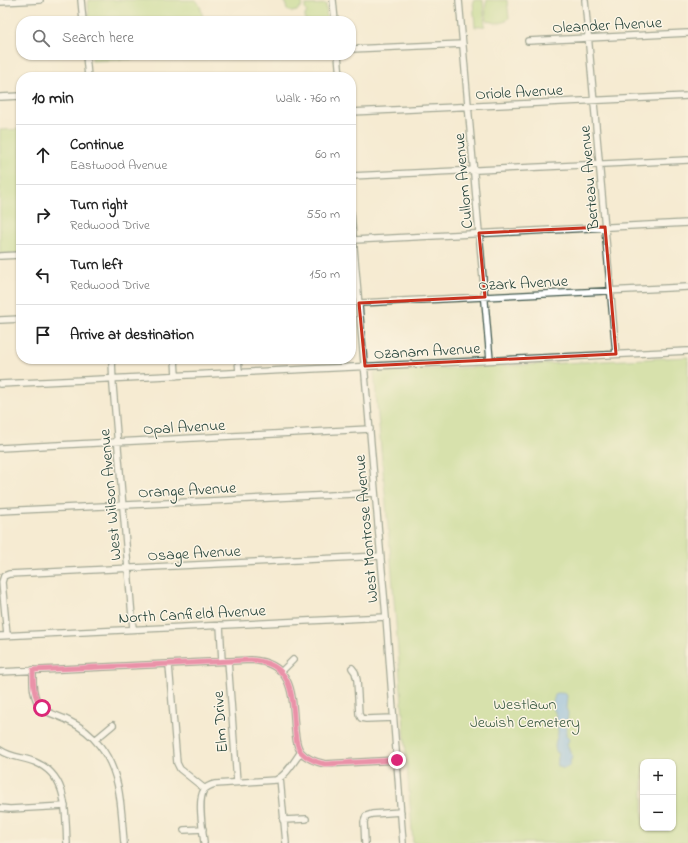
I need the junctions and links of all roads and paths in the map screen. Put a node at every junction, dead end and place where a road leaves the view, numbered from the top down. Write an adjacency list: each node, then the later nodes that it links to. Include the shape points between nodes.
1 (40, 0): 6 (street)
2 (81, 0): 7 (street)
3 (333, 0): 8 (street)
4 (459, 0): 12 (street, Cullom Avenue)
5 (585, 0): 10 (street, Berteau Avenue)
6 (0, 2)
7 (83, 16)
8 (335, 16)
9 (688, 33): 10 (street, Oleander Avenue)
10 (589, 38): 11 (street, Oleander Avenue); 21 (street, Berteau Avenue)
11 (528, 41)
12 (463, 44): 13 (street); 22 (street, Cullom Avenue)
13 (356, 49)
14 (86, 60): 16 (street)
15 (338, 60): 17 (street)
16 (88, 72)
17 (340, 72)
18 (16, 96): 20 (street)
19 (688, 96): 21 (street, Oriole Avenue)
20 (0, 98)
21 (594, 100): 22 (street, Oriole Avenue); 25 (street, Berteau Avenue)
22 (468, 106): 23 (street, Oriole Avenue); 26 (street, Cullom Avenue)
23 (356, 112)
24 (688, 160): 25 (street)
25 (599, 164): 26 (street); 29 (street, Berteau Avenue)
26 (474, 170): 27 (street); 30 (street, Cullom Avenue)
27 (356, 176)
28 (688, 223): 29 (street)
29 (605, 227): 30 (street); 36 (street, Berteau Avenue)
30 (479, 233): 31 (street); 37 (street, Cullom Avenue)
31 (356, 240)
32 (16, 255): 33 (street)
33 (0, 256)
34 (356, 265): 38 (street, West Montrose Avenue)
35 (688, 287): 36 (street, Ozark Avenue)
36 (610, 290): 37 (street, Ozark Avenue); 42 (street, Berteau Avenue)
37 (485, 297): 38 (street, Ozark Avenue); 43 (street, Cullom Avenue)
38 (359, 303): 47 (street, West Montrose Avenue)
39 (16, 319): 40 (street)
40 (0, 320)
41 (688, 351): 42 (street, Ozanam Avenue)
42 (616, 354): 43 (street, Ozanam Avenue)
43 (490, 360): 47 (street, Ozanam Avenue)
44 (112, 364): 50 (street, West Wilson Avenue)
45 (175, 364): 49 (street)
46 (238, 364): 48 (street)
47 (365, 366): 48 (street, Ozanam Avenue); 52 (street, West Montrose Avenue)
48 (239, 372): 49 (street, Ozanam Avenue)
49 (176, 376): 50 (street, Ozanam Avenue)
50 (113, 379): 51 (street, Ozanam Avenue); 53 (street, West Wilson Avenue)
51 (0, 384)
52 (370, 430): 53 (street, Opal Avenue); 55 (street, West Montrose Avenue)
53 (118, 442): 54 (street, Opal Avenue); 56 (street, West Wilson Avenue)
54 (0, 448)
55 (375, 493): 56 (street, Orange Avenue); 58 (street, West Montrose Avenue)
56 (124, 505): 57 (street, Orange Avenue); 59 (street, West Wilson Avenue)
57 (0, 511)
58 (380, 556): 59 (street, Osage Avenue); 60 (street, West Montrose Avenue)
59 (128, 569): 62 (street, West Wilson Avenue); 63 (street, Osage Avenue, via 4,576 2,582)
60 (386, 617): 61 (street, North Canfield Avenue); 72 (street, West Montrose Avenue)
61 (220, 625): 62 (street, North Canfield Avenue); 66 (street, Elm Drive)
62 (133, 629): 63 (street, North Canfield Avenue)
63 (7, 635): 64 (street, North Canfield Avenue)
64 (0, 636)
65 (293, 660): 71 (street)
66 (225, 661): 67 (street); 71 (street, via 262,661); 79 (street, Elm Drive)
67 (169, 664): 69 (street); 80 (street, via 177,763 180,769)
68 (352, 668): 72 (street, via 356,676 361,718)
69 (33, 670): 70 (street); 74 (street, via 34,692 42,708 75,724)
70 (0, 672)
71 (281, 672): 76 (street, via 291,688 296,740)
72 (393, 718): 77 (street, West Montrose Avenue)
73 (113, 725): 74 (street)
74 (95, 740): 89 (street, via 106,754 117,778)
75 (0, 750): 81 (street, via 13,757 33,761 49,770 61,787)
76 (300, 752): 77 (street, via 311,760 325,764); 78 (street)
77 (397, 760): 83 (street, West Montrose Avenue)
78 (280, 778): 79 (street); 85 (street)
79 (237, 782): 80 (street, via 215,784)
80 (205, 789): 86 (street, via 201,798)
81 (65, 806): 82 (street); 88 (street)
82 (0, 808)
83 (401, 812): 92 (street, via 366,816); 93 (street, West Montrose Avenue)
84 (306, 819): 85 (street)
85 (284, 820): 91 (street)
86 (203, 829): 87 (street); 90 (street)
87 (184, 830)
88 (68, 843)
89 (124, 843)
90 (204, 843)
91 (286, 843)
92 (365, 843)
93 (403, 843)

